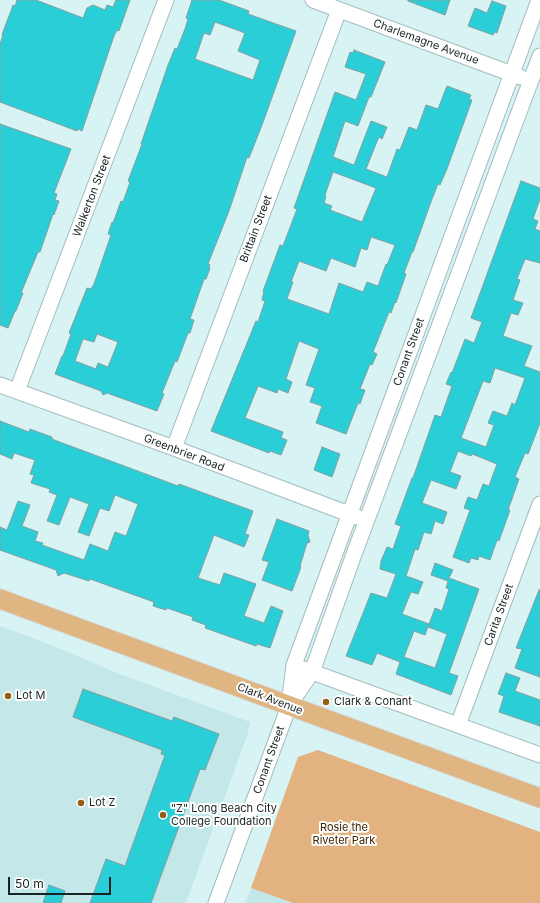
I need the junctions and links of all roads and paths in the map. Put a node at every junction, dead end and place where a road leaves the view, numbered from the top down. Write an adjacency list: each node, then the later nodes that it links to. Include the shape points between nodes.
1 (166, 0): 9 (street, Walkerton Street)
2 (313, 0): 4 (street, Charlemagne Avenue)
3 (539, 0): 6 (street, Conant Street)
4 (339, 10): 6 (street, Charlemagne Avenue); 10 (street, Brittain Street)
5 (540, 56): 7 (street, Conant Street)
6 (512, 74): 7 (street, Charlemagne Avenue); 12 (street, Conant Street)
7 (535, 83): 13 (street, Conant Street)
8 (0, 385): 9 (street, Greenbrier Road)
9 (17, 391): 10 (street, Greenbrier Road)
10 (174, 448): 12 (street, Greenbrier Road)
11 (540, 504): 18 (street, Carita Street)
12 (349, 514): 13 (street, Greenbrier Road); 15 (street, Conant Street)
13 (367, 521): 16 (street, Conant Street)
14 (0, 599): 17 (main road, Clark Avenue)
15 (294, 665): 16 (street); 17 (street, Conant Street)
16 (312, 672): 17 (street, Conant Street); 18 (street)
17 (289, 706): 20 (main road, Clark Avenue); 21 (street, Conant Street)
18 (458, 726): 19 (street)
19 (540, 756)
20 (540, 798)
21 (216, 903)

